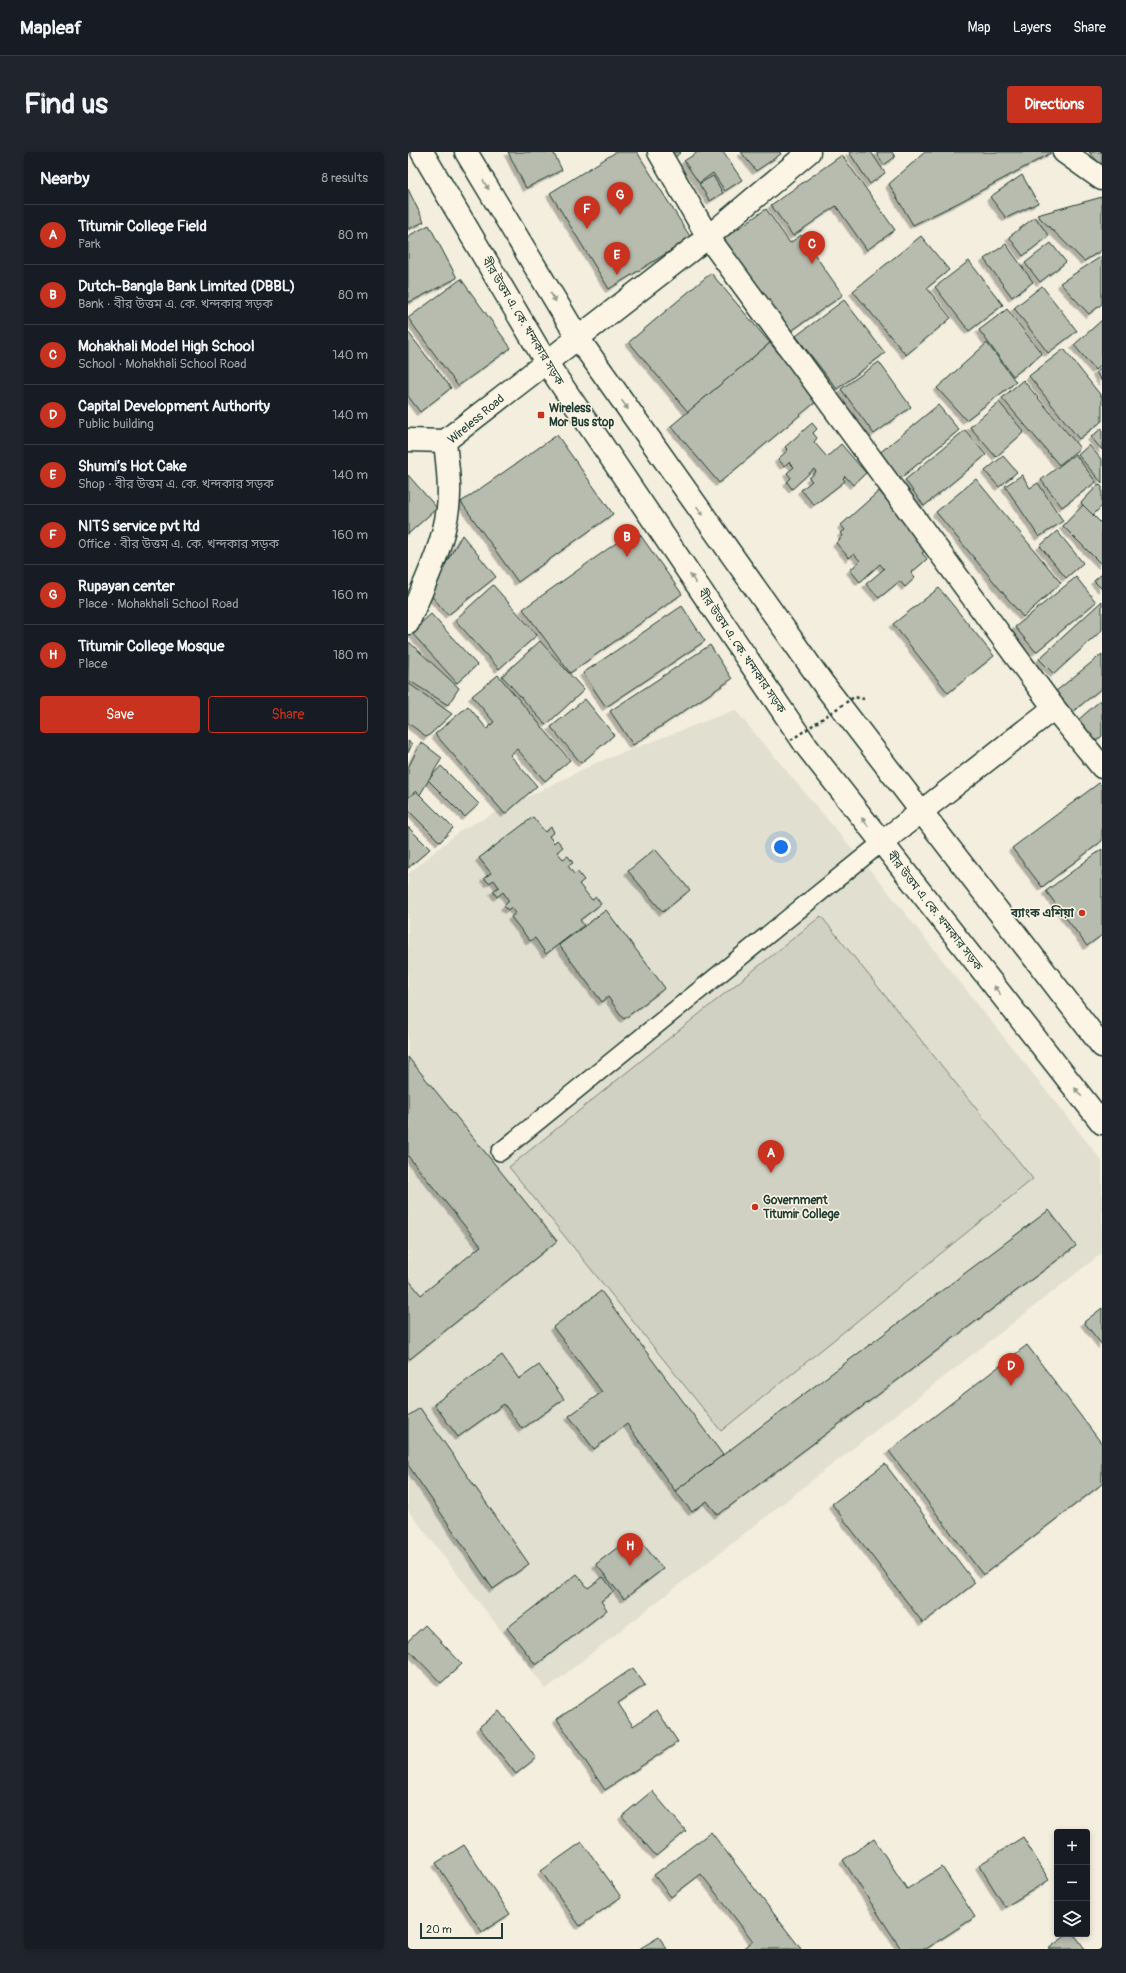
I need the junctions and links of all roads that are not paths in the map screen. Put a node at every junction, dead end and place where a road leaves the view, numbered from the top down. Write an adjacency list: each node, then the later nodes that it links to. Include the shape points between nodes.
1 (422, 152): 9 (main road, বীর উত্তম এ. কে. খন্দকার সড়ক)
2 (466, 152): 8 (main road, one-way to 8)
3 (659, 152): 7 (main road)
4 (809, 152): 7 (main road, Wireless Road)
5 (1064, 152): 6 (main road)
6 (1102, 179)
7 (708, 237): 8 (main road, Wireless Road); 13 (main road)
8 (578, 338): 9 (main road, Wireless Road); 15 (main road, one-way to 15, via 824,685)
9 (546, 362): 11 (main road, Wireless Road); 16 (main road, বীর উত্তম এ. কে. খন্দকার সড়ক, one-way to 9, via 807,747)
10 (408, 440): 11 (main road)
11 (445, 441): 12 (main road, Wireless Road, via 449,487 442,539)
12 (408, 623)
13 (1054, 708): 14 (main road); 15 (main road)
14 (1102, 767)
15 (921, 812): 16 (main road); 17 (main road)
16 (881, 843): 18 (main road, বীর উত্তম এ. কে. খন্দকার সড়ক, one-way to 16); 19 (lane)
17 (1102, 1046)
18 (1102, 1123)
19 (500, 1152)

